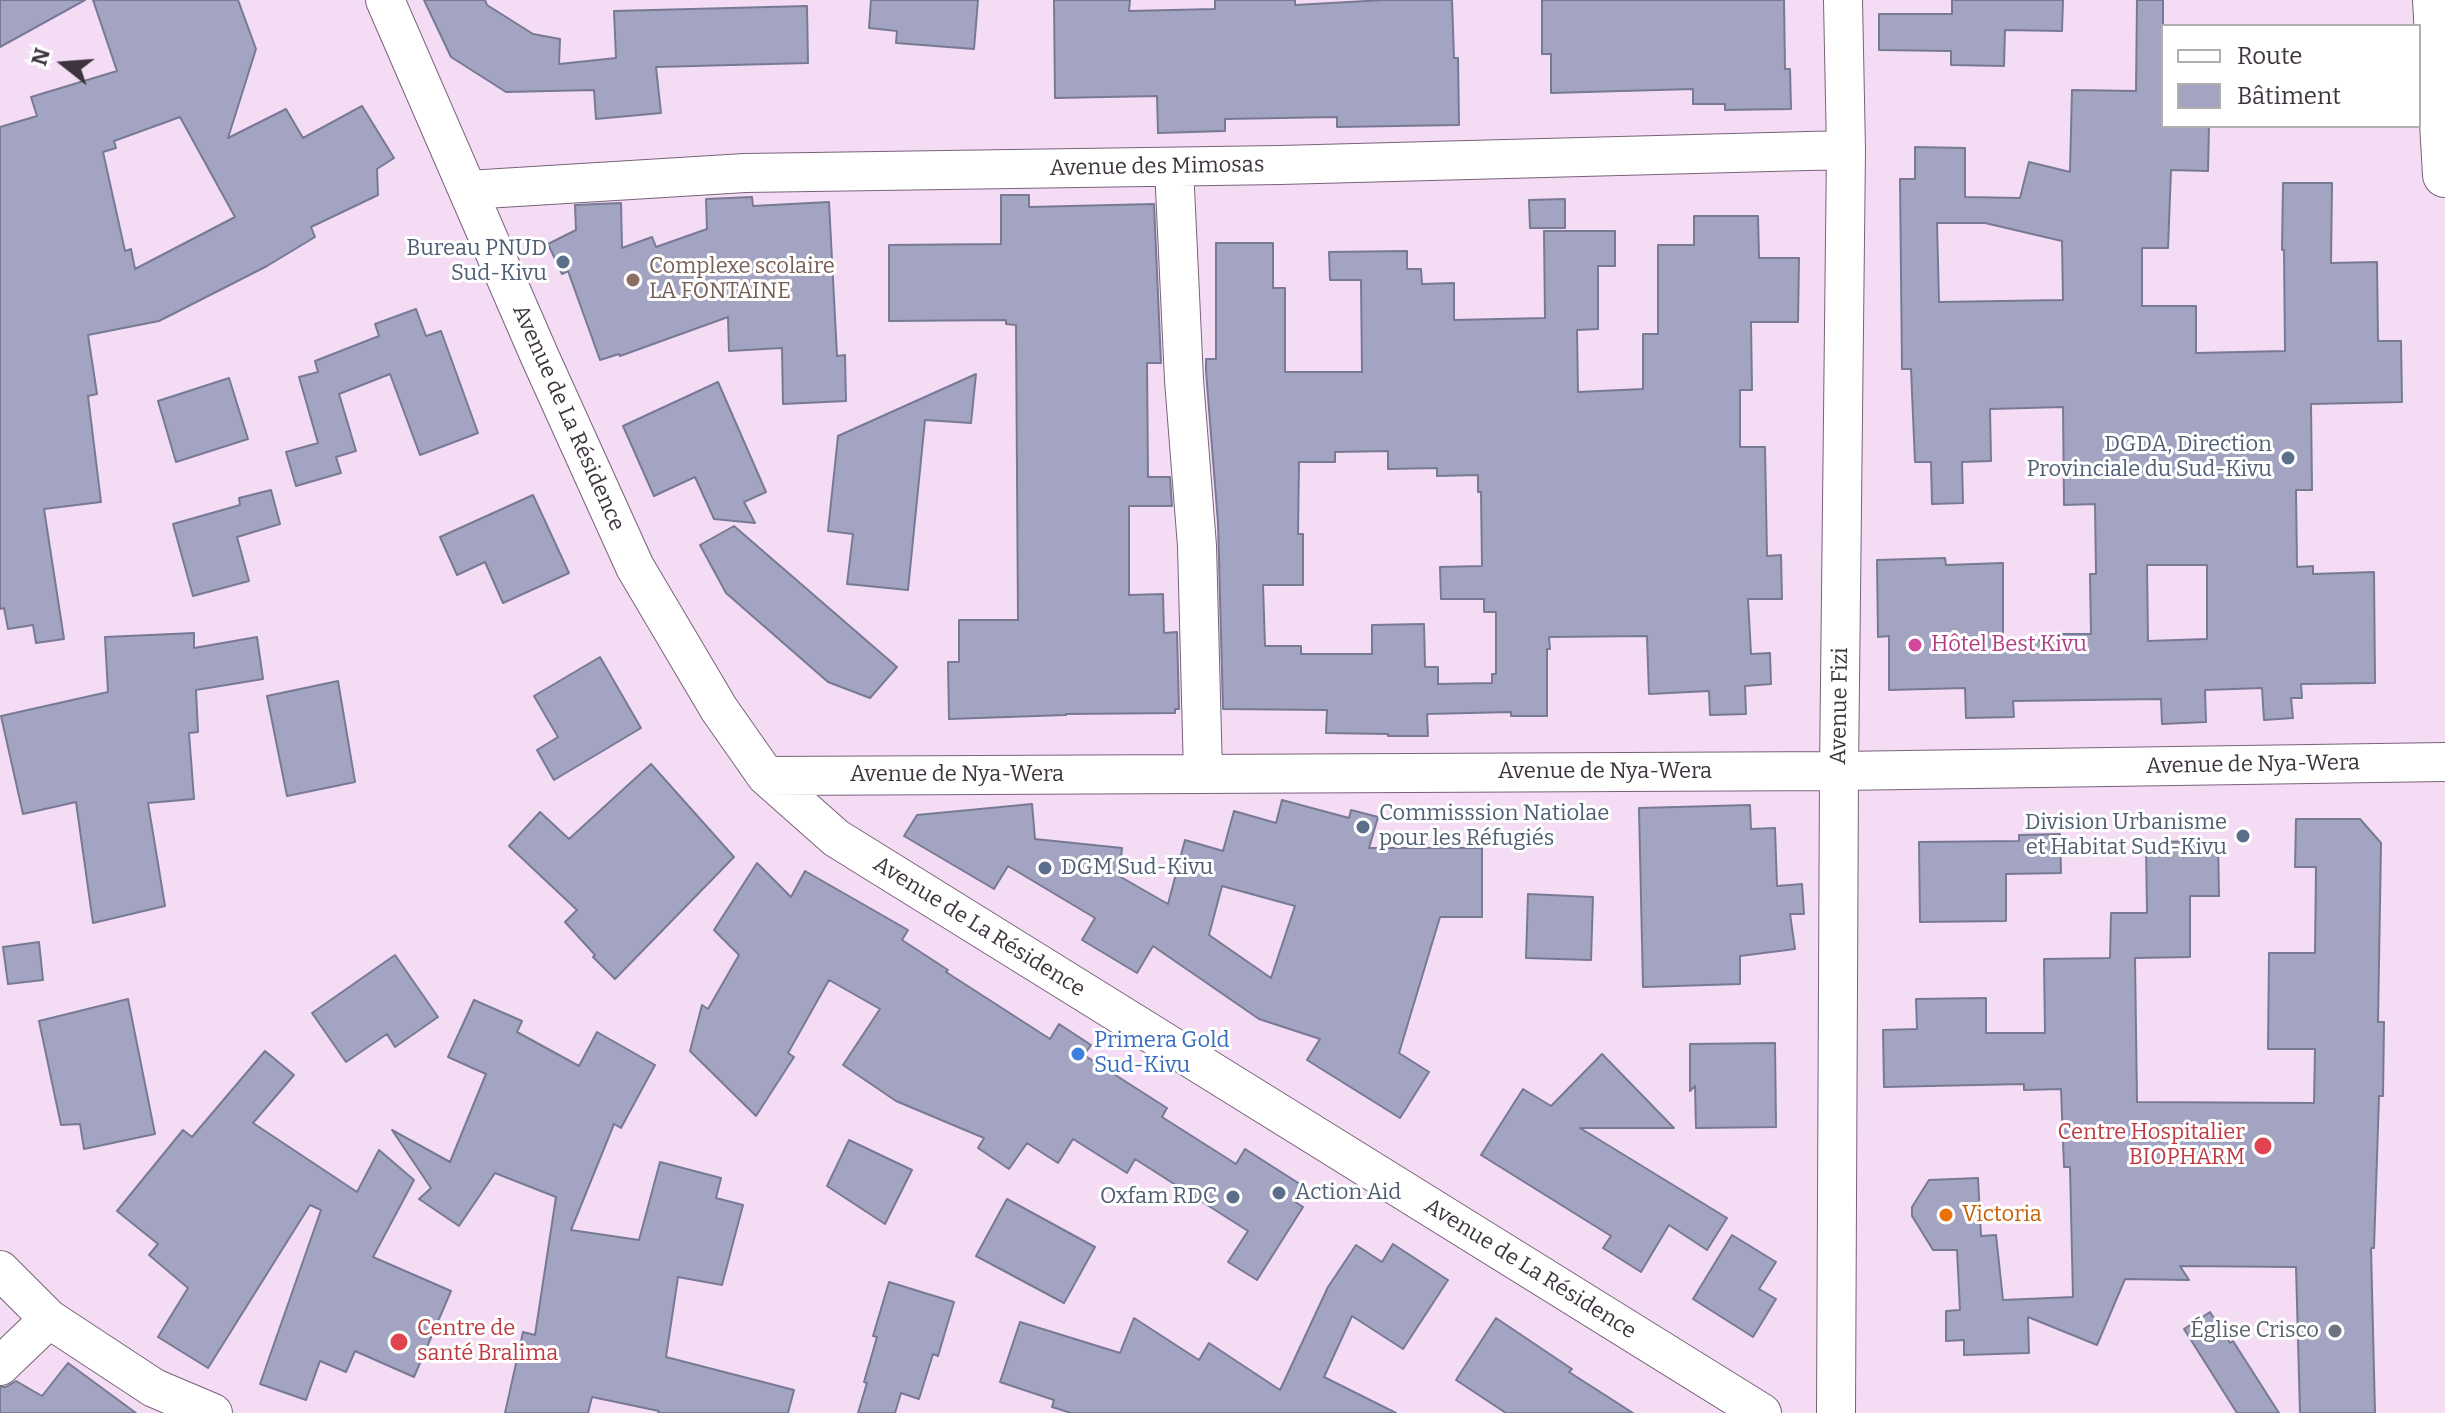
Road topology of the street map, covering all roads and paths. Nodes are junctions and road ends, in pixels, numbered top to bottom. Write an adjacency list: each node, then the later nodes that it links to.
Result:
1 (385, 0): 7 (street, Avenue de La Résidence)
2 (1843, 0): 4 (street, Avenue Fizi)
3 (2435, 0): 6 (main road)
4 (1846, 150): 5 (street, Avenue des Mimosas); 9 (street, Avenue Fizi)
5 (1174, 167): 7 (street, Avenue des Mimosas); 10 (street)
6 (2445, 175)
7 (468, 190): 11 (street, Avenue de La Résidence)
8 (2445, 762): 9 (street, Avenue de Nya-Wera)
9 (1839, 771): 10 (street, Avenue de Nya-Wera); 17 (street, Avenue Fizi)
10 (1203, 774): 11 (street, Avenue de Nya-Wera)
11 (766, 776): 16 (street, Avenue de La Résidence)
12 (0, 1270): 13 (street)
13 (49, 1319): 14 (street); 15 (street)
14 (0, 1366)
15 (213, 1413)
16 (1762, 1413)
17 (1836, 1413)

